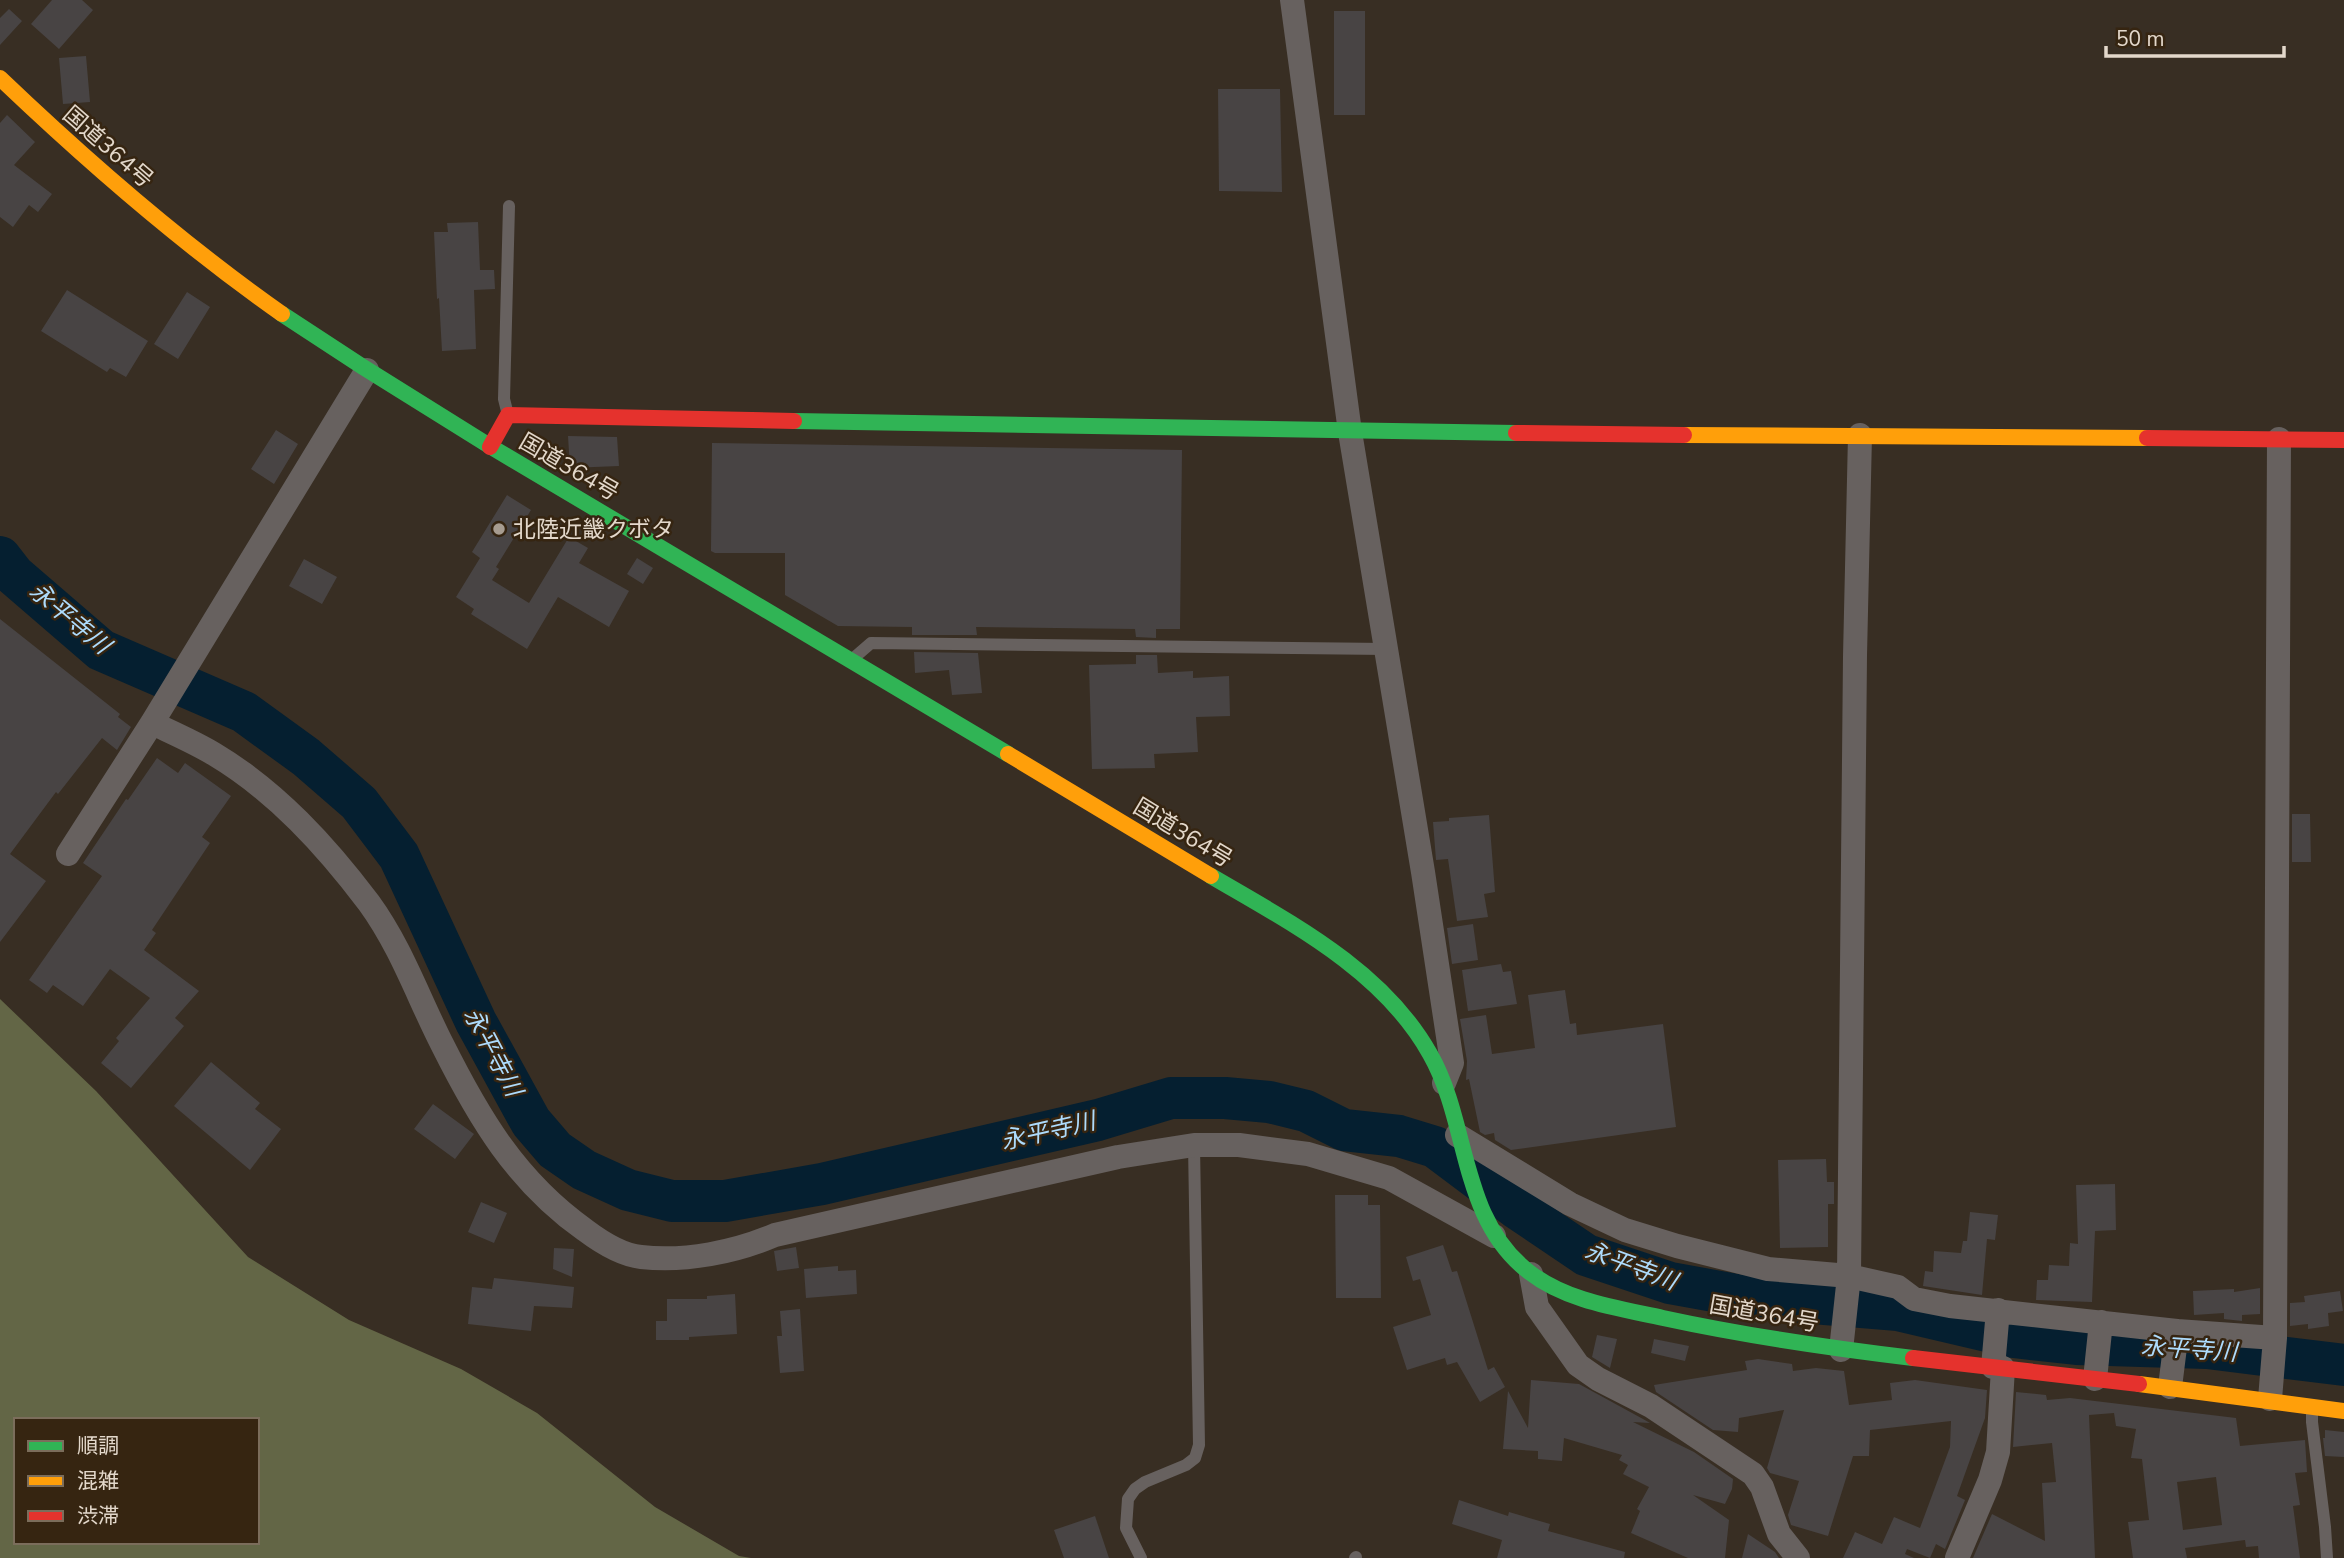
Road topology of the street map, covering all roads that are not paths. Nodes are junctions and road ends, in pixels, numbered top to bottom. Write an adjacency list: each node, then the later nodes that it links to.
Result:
1 (1292, 0): 6 (street)
2 (0, 79): 4 (main road, 国道364号)
3 (509, 206): 5 (lane)
4 (367, 370): 10 (main road, 国道364号); 13 (street)
5 (508, 415): 6 (main road); 10 (main road)
6 (1350, 432): 7 (main road); 11 (street)
7 (1860, 435): 8 (main road); 20 (street)
8 (2279, 439): 9 (main road); 24 (street)
9 (2344, 440)
10 (490, 447): 12 (main road, 国道364号)
11 (1387, 649): 12 (lane); 15 (street)
12 (850, 660): 15 (main road, 国道364号)
13 (157, 716): 14 (street); 17 (street)
14 (68, 854)
15 (1444, 1084): 16 (main road, 国道364号)
16 (1459, 1140): 18 (main road, 国道364号); 20 (street)
17 (1194, 1145): 18 (street); 32 (lane)
18 (1489, 1228): 19 (main road, 国道364号)
19 (1531, 1274): 25 (main road, 国道364号); 33 (street)
20 (1849, 1282): 21 (street); 25 (street)
21 (1998, 1313): 22 (street); 26 (street)
22 (2101, 1325): 23 (street); 27 (street)
23 (2176, 1334): 24 (street); 28 (street)
24 (2274, 1342): 29 (street)
25 (1842, 1343): 26 (main road, 国道364号)
26 (1997, 1364): 27 (main road, 国道364号); 34 (street)
27 (2096, 1372): 28 (main road, 国道364号)
28 (2171, 1381): 29 (main road, 国道364号)
29 (2270, 1393): 30 (main road, 国道364号)
30 (2312, 1406): 31 (main road, 国道364号); 35 (lane)
31 (2344, 1411)
32 (1141, 1558)
33 (1798, 1558)
34 (1957, 1558)
35 (2327, 1558)

